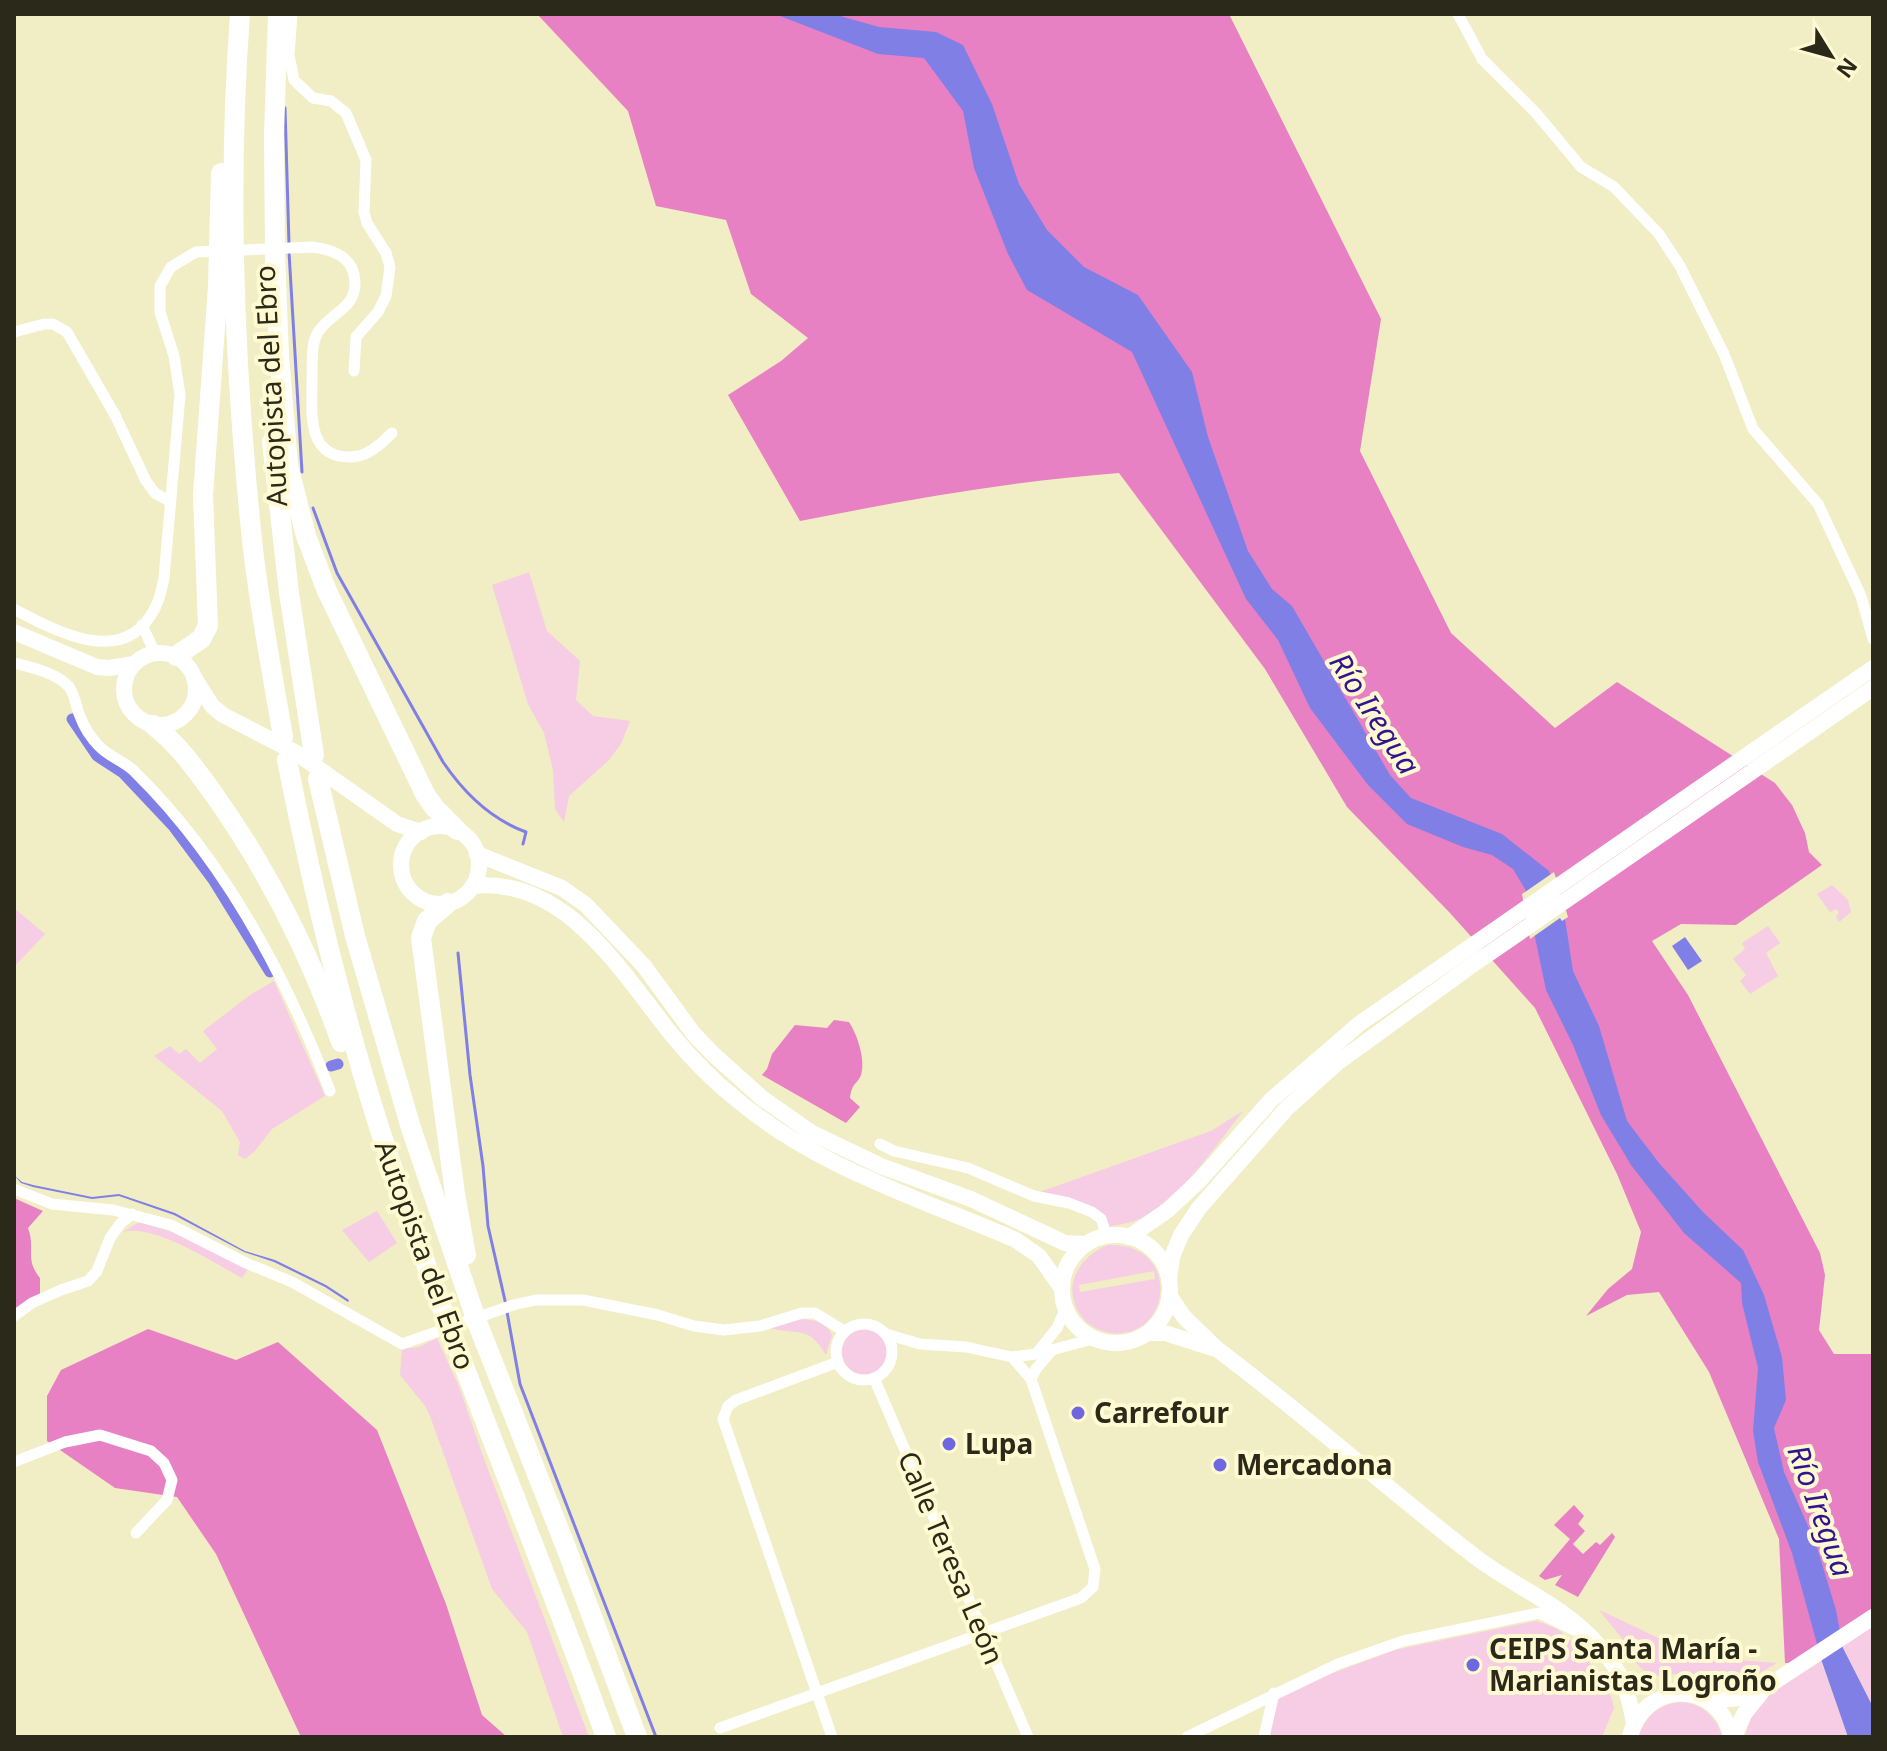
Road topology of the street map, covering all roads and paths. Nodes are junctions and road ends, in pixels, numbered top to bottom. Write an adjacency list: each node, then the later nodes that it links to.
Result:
1 (238, 14): 14 (highway); 25 (highway, Autopista del Ebro)
2 (269, 14): 26 (highway, Autopista del Ebro)
3 (278, 14): 30 (highway)
4 (292, 14): 7 (street)
5 (1458, 14): 13 (street)
6 (14, 332): 9 (street)
7 (354, 371)
8 (392, 433): 9 (street)
9 (169, 501): 11 (street)
10 (14, 609): 11 (street)
11 (142, 625): 14 (street)
12 (14, 632): 17 (main road)
13 (1873, 639)
14 (166, 655): 16 (main road); 19 (main road)
15 (14, 663): 37 (street)
16 (134, 664): 17 (main road); 21 (main road)
17 (97, 667): 21 (main road)
18 (1873, 668): 36 (main road)
19 (195, 679): 22 (main road); 23 (main road)
20 (1873, 688): 36 (main road)
21 (124, 697): 24 (main road)
22 (223, 715): 23 (main road); 29 (main road)
23 (177, 722): 24 (main road)
24 (153, 725): 61 (highway)
25 (283, 737)
26 (314, 755)
27 (287, 760): 61 (highway, Autopista del Ebro)
28 (318, 779): 64 (highway, Autopista del Ebro)
29 (397, 824): 31 (main road); 32 (main road)
30 (457, 830): 31 (main road); 33 (main road)
31 (421, 832): 32 (main road)
32 (407, 845): 35 (main road)
33 (477, 854): 34 (main road); 43 (main road)
34 (473, 886): 35 (main road); 44 (main road)
35 (448, 903): 64 (highway)
36 (1463, 961): 42 (main road); 45 (main road)
37 (330, 1091)
38 (880, 1144): 41 (street)
39 (14, 1189): 40 (street)
40 (132, 1214): 47 (street); 48 (street)
41 (1107, 1236): 42 (main road); 43 (main road)
42 (1129, 1237): 45 (main road)
43 (1086, 1244): 44 (main road)
44 (1061, 1287): 46 (main road)
45 (1169, 1288): 49 (main road); 53 (main road)
46 (1065, 1310): 51 (main road); 55 (street)
47 (14, 1316)
48 (844, 1331): 50 (street); 58 (street)
49 (1148, 1333): 51 (main road); 53 (main road)
50 (886, 1334): 52 (street); 56 (street)
51 (1093, 1339): 54 (street)
52 (905, 1341): 56 (street); 57 (street)
53 (1217, 1349): 67 (main road)
54 (1052, 1350): 55 (street); 60 (street)
55 (1036, 1354): 57 (street)
56 (891, 1355): 59 (street)
57 (1012, 1357): 60 (street)
58 (838, 1362): 59 (street); 70 (street)
59 (874, 1378): 66 (street, Calle Teresa León)
60 (1031, 1379): 66 (street)
61 (493, 1440): 76 (highway, Autopista del Ebro)
62 (14, 1462): 63 (street)
63 (136, 1533)
64 (567, 1550): 77 (highway, Autopista del Ebro)
65 (1873, 1617): 69 (main road)
66 (984, 1635): 70 (street); 79 (street, Calle Teresa León)
67 (1600, 1646): 68 (main road); 71 (street)
68 (1621, 1675): 72 (main road); 75 (main road)
69 (1771, 1684): 73 (main road); 82 (main road)
70 (817, 1692): 74 (street); 78 (street)
71 (1274, 1693): 80 (street); 81 (street)
72 (1662, 1697): 73 (main road); 75 (main road)
73 (1707, 1701): 82 (main road)
74 (720, 1728)
75 (1632, 1730)
76 (606, 1737)
77 (637, 1737)
78 (832, 1737)
79 (1028, 1737)
80 (1187, 1737)
81 (1264, 1737)
82 (1733, 1737)

